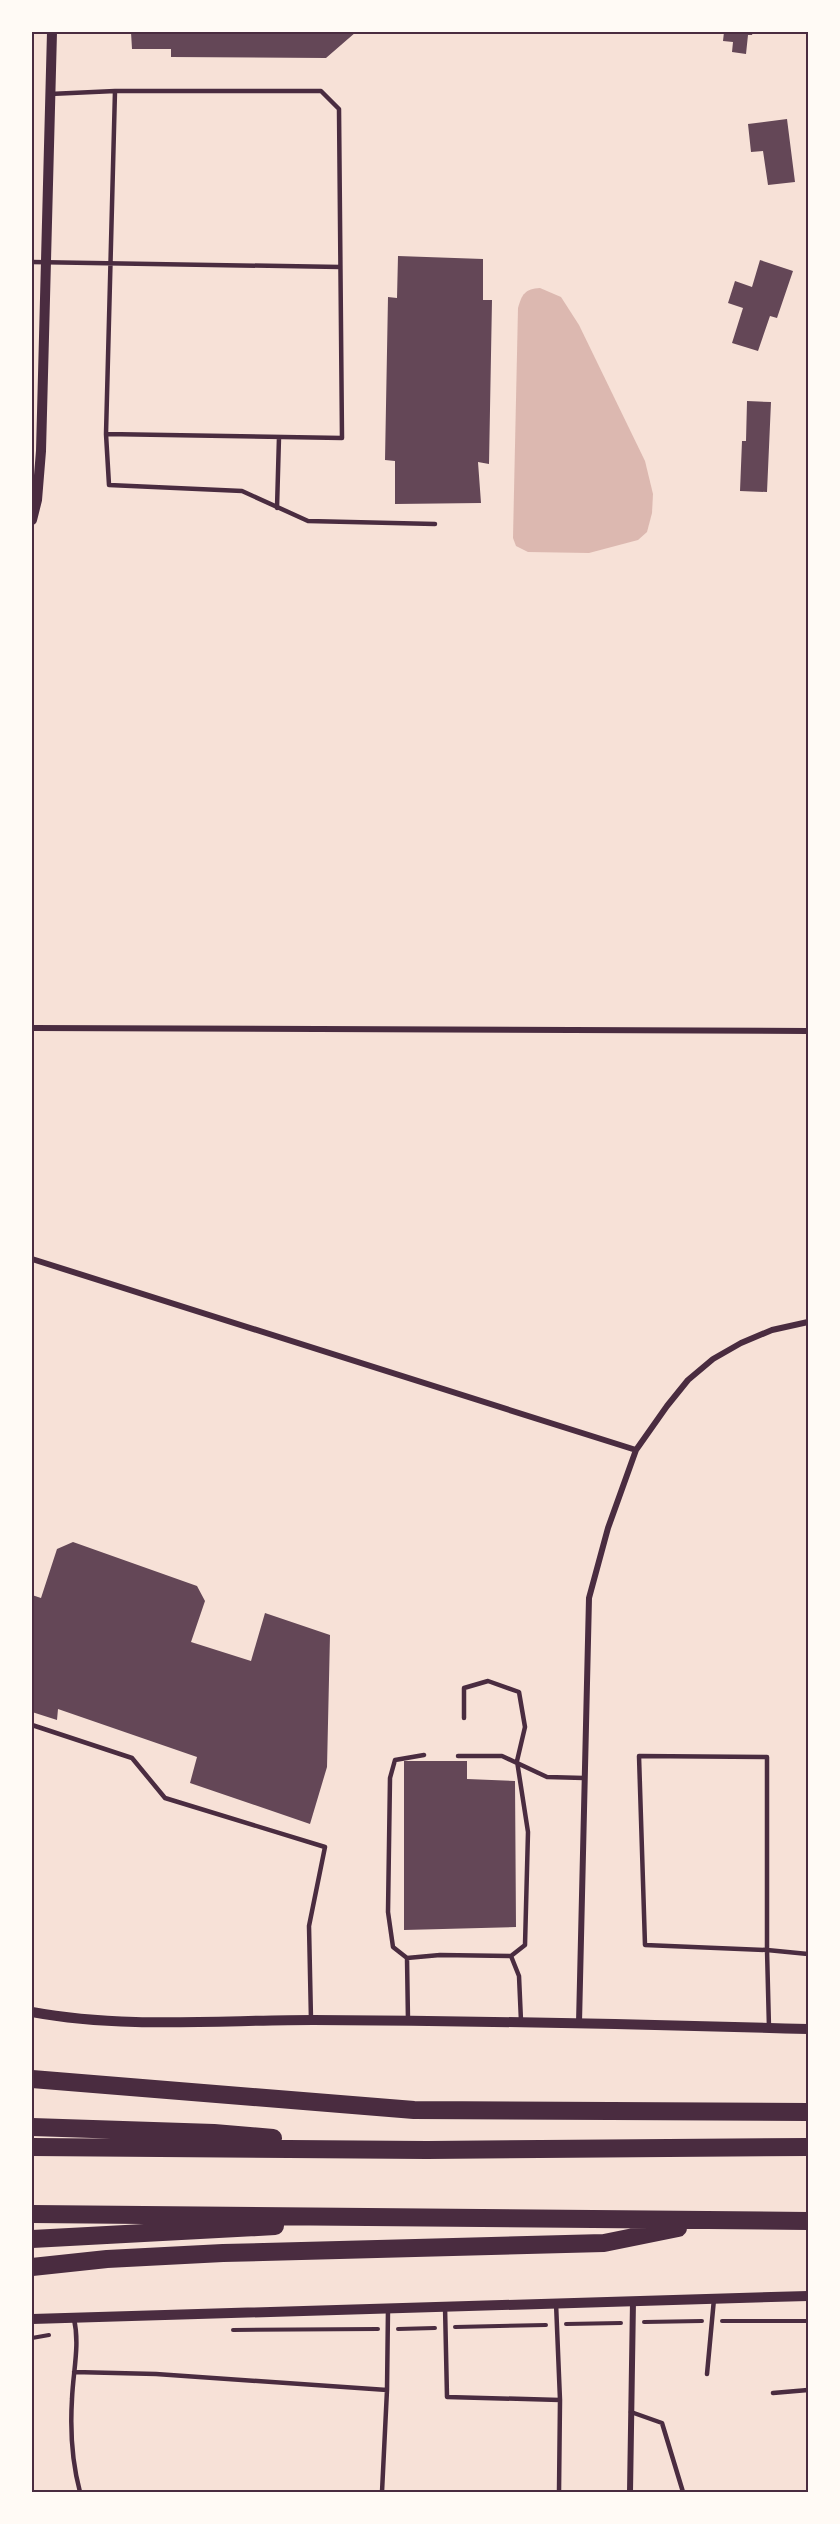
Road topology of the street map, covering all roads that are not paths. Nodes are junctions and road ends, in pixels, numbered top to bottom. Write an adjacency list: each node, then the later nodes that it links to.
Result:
1 (52, 32): 3 (street)
2 (115, 91): 3 (lane); 6 (lane); 7 (lane)
3 (50, 94): 5 (street)
4 (32, 262): 5 (lane)
5 (46, 262): 6 (lane); 11 (street)
6 (110, 265): 7 (lane); 8 (lane)
7 (340, 267): 9 (lane)
8 (106, 434): 9 (lane); 10 (lane)
9 (279, 436): 10 (lane)
10 (277, 508): 12 (lane)
11 (32, 520)
12 (435, 524)
13 (32, 1028): 14 (street)
14 (808, 1031)
15 (32, 1259): 17 (street)
16 (808, 1322): 17 (street)
17 (636, 1450): 23 (street)
18 (464, 1718): 22 (lane)
19 (32, 1725): 29 (lane)
20 (424, 1755): 27 (lane)
21 (458, 1756): 22 (lane)
22 (517, 1761): 23 (lane); 26 (lane)
23 (584, 1778): 32 (street)
24 (767, 1950): 24 (lane); 25 (lane); 33 (lane)
25 (808, 1954)
26 (511, 1956): 27 (lane); 31 (lane)
27 (407, 1958): 30 (lane)
28 (32, 2012): 29 (street)
29 (311, 2020): 30 (street)
30 (408, 2021): 31 (street)
31 (521, 2022): 32 (street)
32 (579, 2023): 33 (street)
33 (769, 2028): 34 (street)
34 (808, 2030)
35 (32, 2079): 36 (highway)
36 (808, 2112)
37 (32, 2127): 40 (highway)
38 (32, 2147): 40 (highway)
39 (808, 2147): 40 (highway)
40 (427, 2150)
41 (32, 2214): 42 (highway)
42 (441, 2218): 43 (highway); 45 (highway)
43 (714, 2221): 44 (highway); 46 (highway)
44 (808, 2221)
45 (32, 2239)
46 (32, 2267)
47 (808, 2296): 48 (street)
48 (714, 2299): 49 (street); 56 (lane)
49 (633, 2301): 50 (street); 61 (street)
50 (556, 2302): 51 (street); 60 (lane)
51 (445, 2306): 52 (street); 60 (lane)
52 (388, 2307): 53 (street); 58 (lane)
53 (74, 2316): 54 (street); 55 (lane)
54 (32, 2319)
55 (74, 2372): 58 (lane); 62 (lane)
56 (707, 2374)
57 (808, 2390): 59 (lane)
58 (387, 2391): 63 (lane)
59 (773, 2393)
60 (560, 2400): 64 (lane)
61 (632, 2412): 65 (street); 66 (lane)
62 (80, 2493)
63 (382, 2493)
64 (559, 2493)
65 (630, 2493)
66 (683, 2493)

